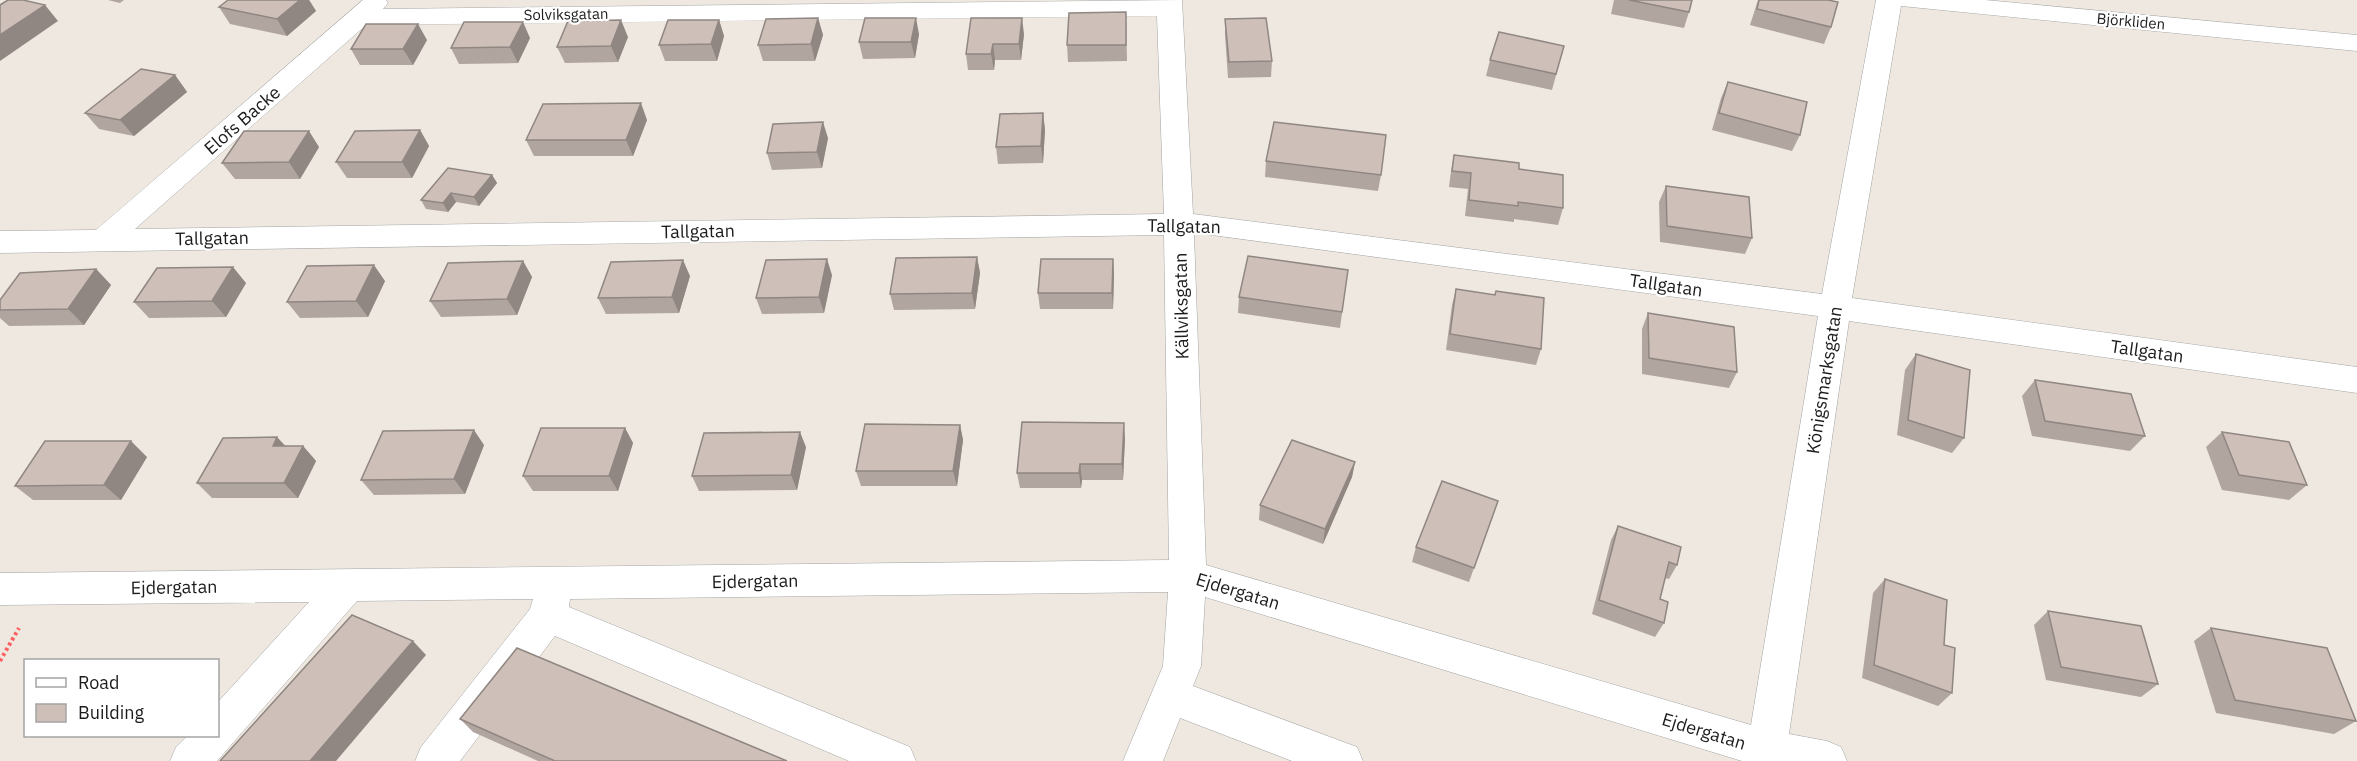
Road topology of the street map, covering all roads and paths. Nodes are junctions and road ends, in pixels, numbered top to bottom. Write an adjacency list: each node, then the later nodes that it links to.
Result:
1 (1889, 0): 9 (street, Königsmarksgatan)
2 (1905, 0): 5 (street, Björkliden)
3 (1169, 4): 4 (street, Solviksgatan); 6 (street, Källviksgatan)
4 (368, 8): 7 (street, Elofs Backe)
5 (2357, 43)
6 (1179, 224): 7 (street, Tallgatan); 9 (street, Tallgatan); 11 (street, Källviksgatan)
7 (105, 239): 8 (street, Tallgatan)
8 (0, 242)
9 (1835, 308): 10 (street, Tallgatan); 18 (street, Königsmarksgatan)
10 (2357, 380)
11 (1188, 576): 14 (street, Ejdergatan); 15 (street, Källviksgatan); 18 (street, Ejdergatan)
12 (348, 585): 13 (street, Ejdergatan); 14 (street, Ejdergatan); 16 (street)
13 (0, 589)
14 (552, 599): 19 (street, Ejdergatan); 21 (street)
15 (1170, 696): 22 (street, Källviksgatan); 23 (street)
16 (219, 729)
17 (211, 737): 20 (street)
18 (1766, 755): 24 (street, Ejdergatan)
19 (876, 757)
20 (190, 761)
21 (435, 761)
22 (1143, 761)
23 (1343, 761)
24 (1827, 761)

